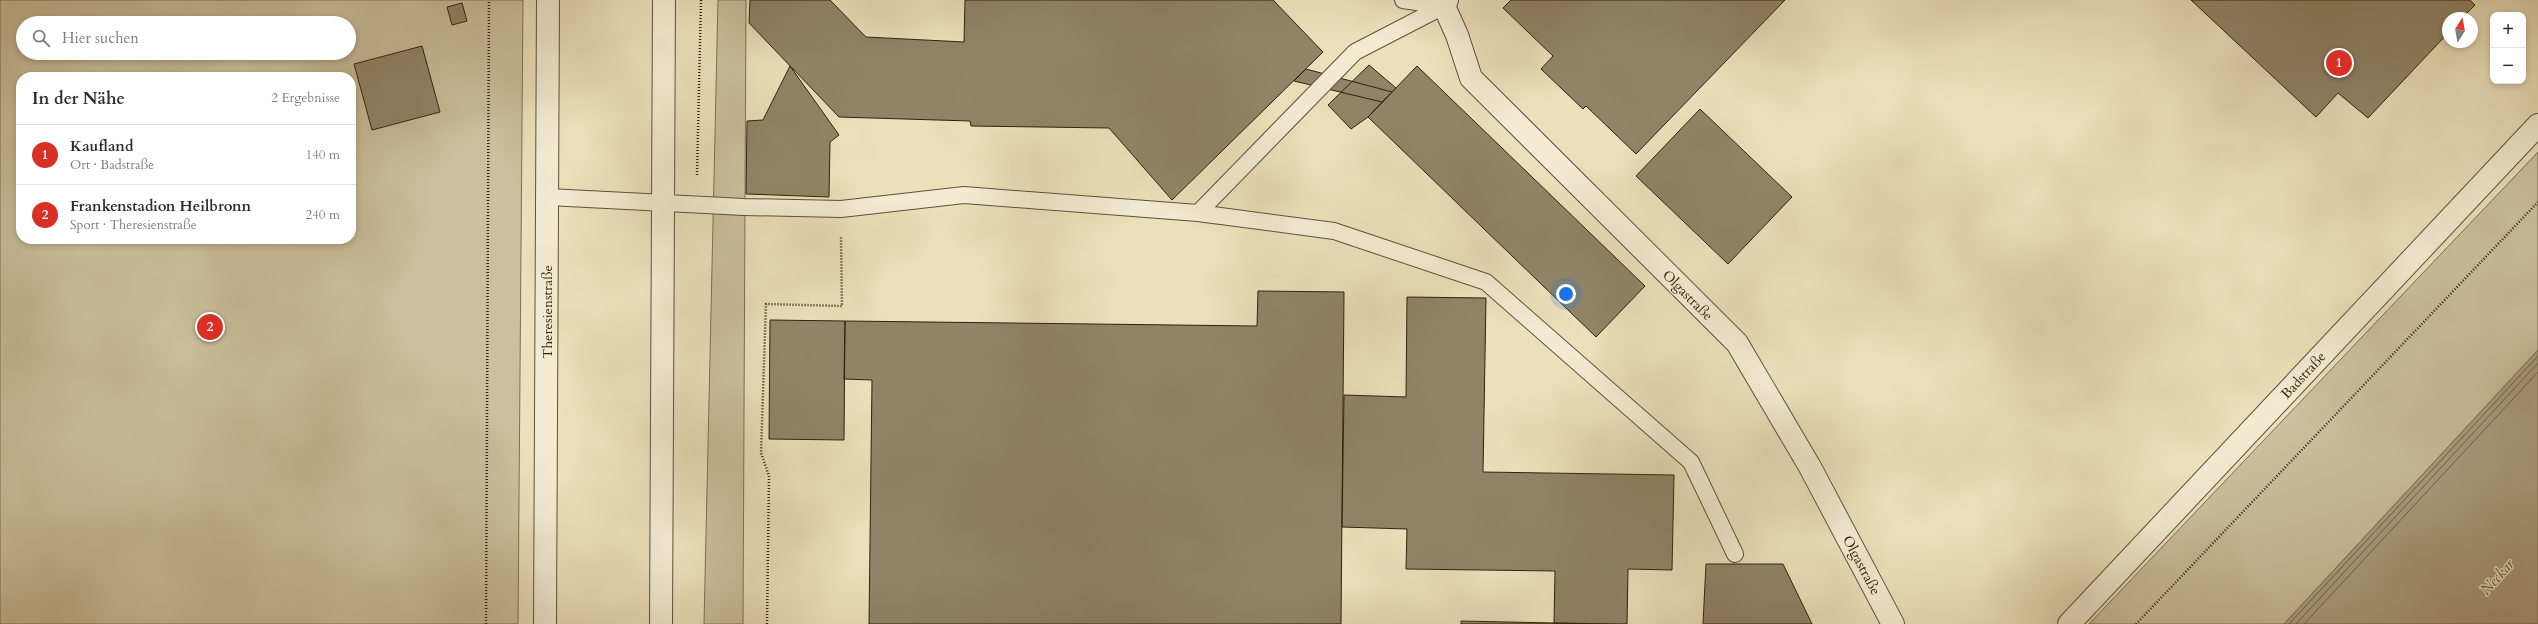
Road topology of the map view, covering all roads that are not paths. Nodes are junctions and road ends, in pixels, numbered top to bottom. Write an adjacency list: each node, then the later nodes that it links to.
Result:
1 (548, 0): 6 (street, Theresienstraße)
2 (664, 0): 7 (street)
3 (1403, 0): 4 (lane)
4 (1446, 3): 8 (lane); 12 (street, Olgastraße)
5 (2538, 126): 13 (street, Badstraße)
6 (548, 197): 7 (lane); 10 (street, Theresienstraße)
7 (662, 204): 8 (lane); 11 (street)
8 (1198, 213): 9 (lane)
9 (1735, 554)
10 (545, 624)
11 (661, 624)
12 (1894, 624)
13 (2069, 624)

